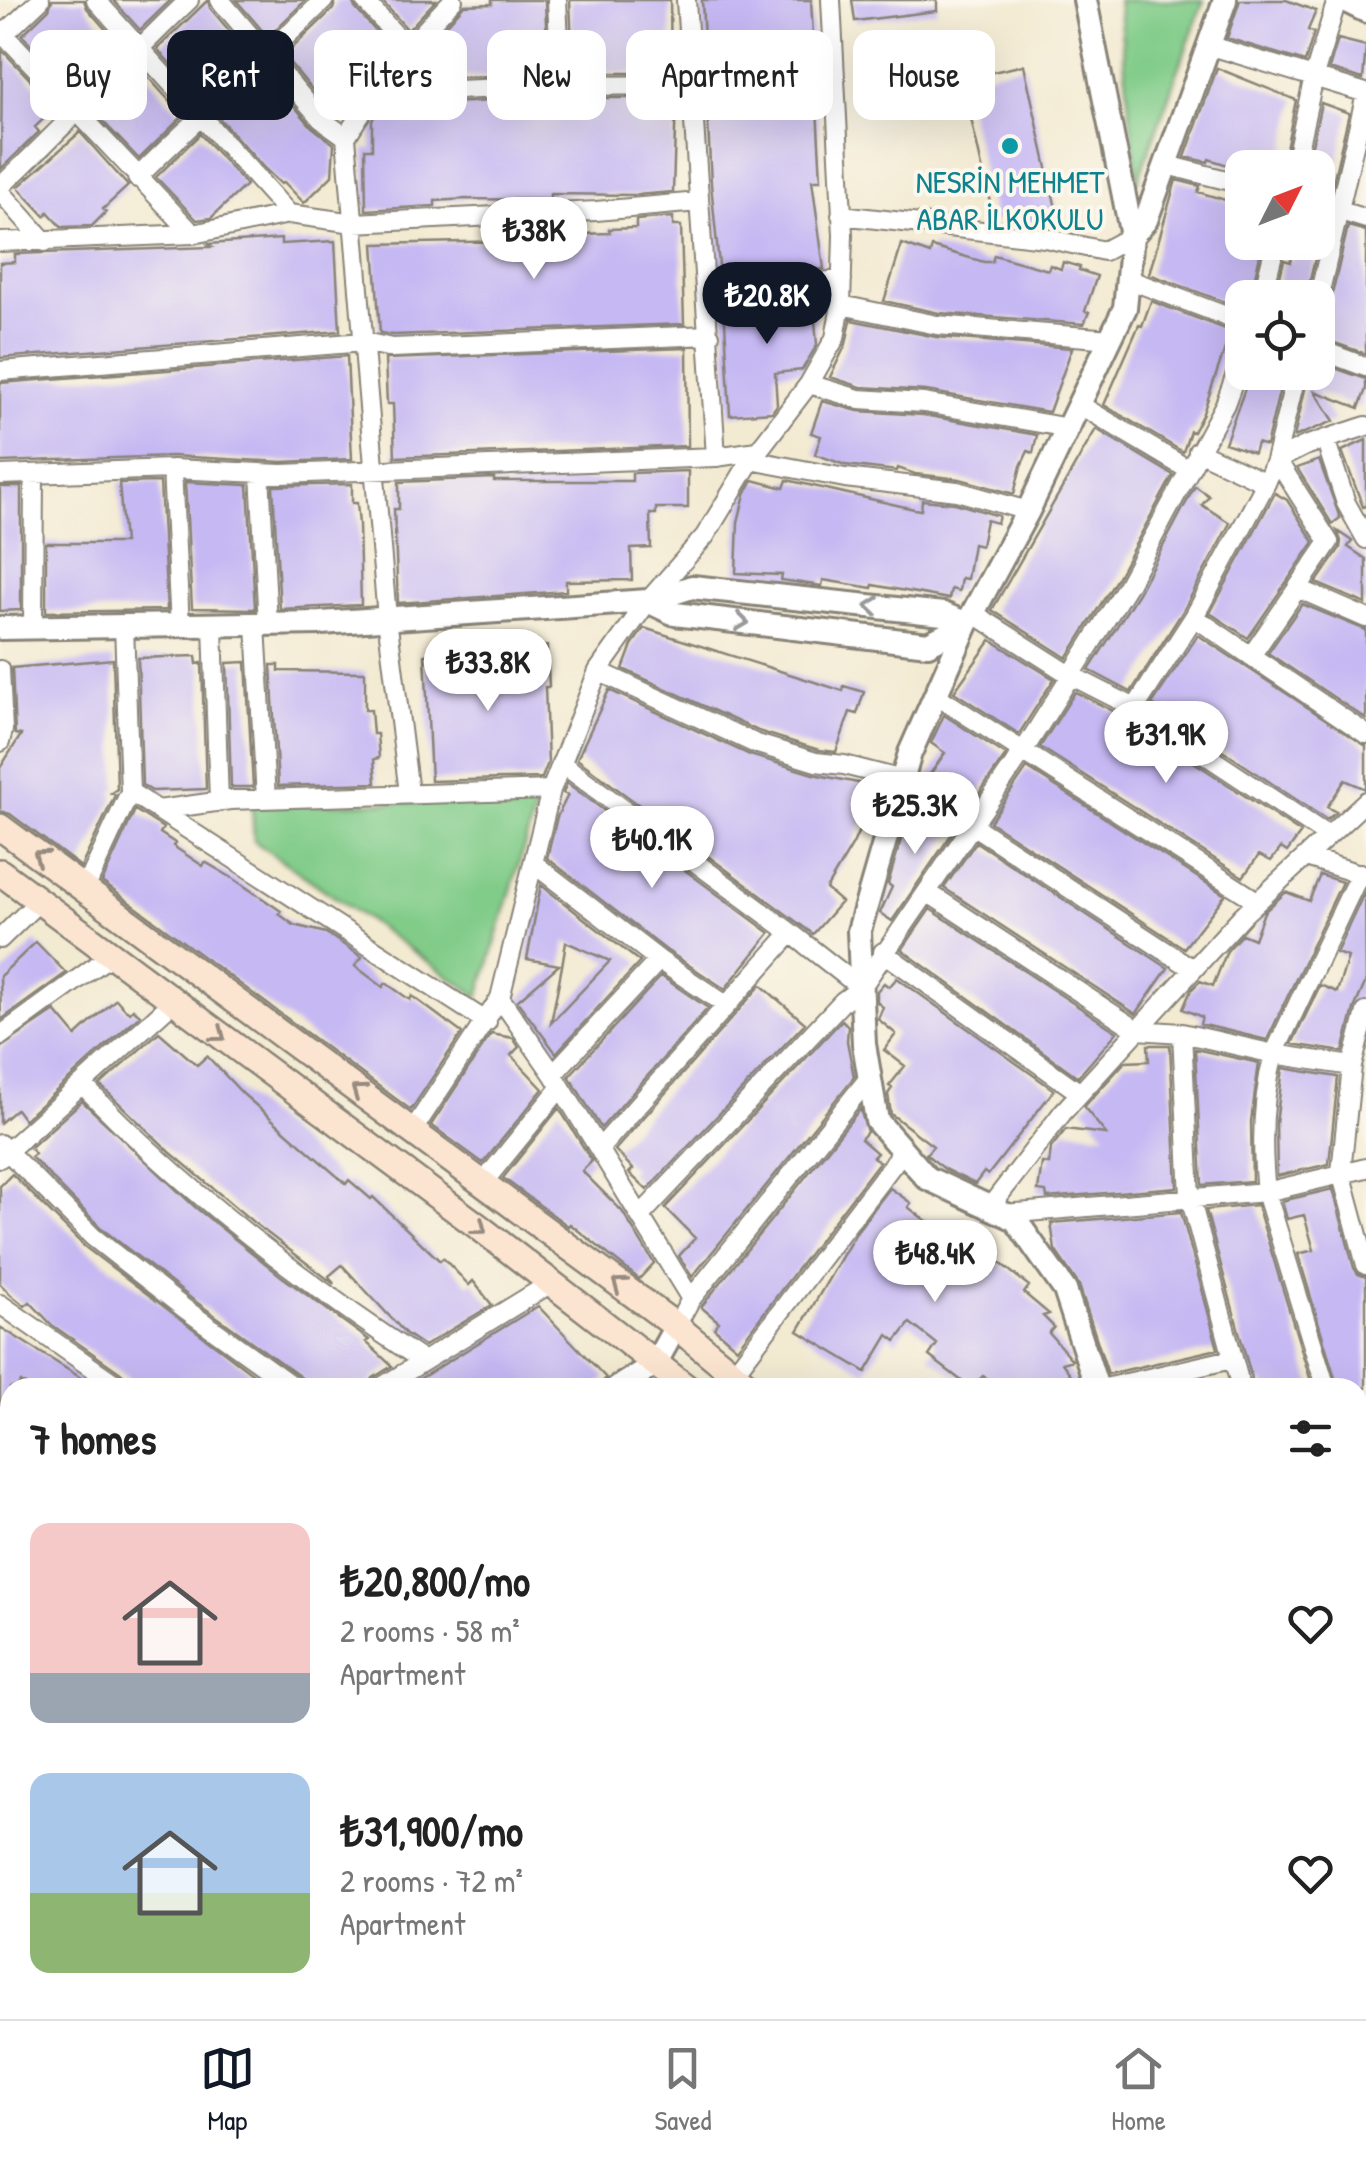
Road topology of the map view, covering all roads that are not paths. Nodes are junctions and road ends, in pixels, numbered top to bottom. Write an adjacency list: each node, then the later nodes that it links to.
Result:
1 (40, 0): 22 (street)
2 (96, 0): 15 (street)
3 (190, 0): 23 (street)
4 (220, 0): 16 (street)
5 (324, 0): 17 (street)
6 (364, 0): 18 (street)
7 (453, 0): 19 (street)
8 (557, 0): 20 (street)
9 (686, 0): 21 (street)
10 (831, 0): 47 (street)
11 (1085, 0): 51 (street)
12 (1225, 0): 24 (street)
13 (1340, 0): 14 (street); 28 (street)
14 (1366, 11)
15 (124, 30)
16 (246, 30)
17 (293, 30)
18 (391, 30)
19 (425, 30)
20 (558, 30)
21 (688, 30)
22 (1, 34): 26 (street)
23 (147, 40)
24 (1208, 45): 28 (street); 39 (street)
25 (147, 55): 27 (street)
26 (30, 64)
27 (167, 76)
28 (1314, 76): 30 (street); 38 (street)
29 (294, 86): 37 (street)
30 (1366, 94): 45 (street)
31 (72, 120): 42 (street)
32 (84, 120): 40 (street)
33 (194, 120): 40 (street)
34 (207, 120): 46 (street)
35 (356, 120): 37 (street)
36 (695, 120): 43 (street)
37 (346, 137): 49 (street)
38 (1298, 150)
39 (1167, 165): 41 (street); 51 (street)
40 (137, 178): 50 (street)
41 (1225, 180)
42 (0, 189): 53 (street)
43 (699, 202): 49 (street); 57 (street)
44 (1335, 209): 45 (street)
45 (1338, 210): 48 (street); 56 (street)
46 (289, 214): 49 (street); 50 (street)
47 (841, 215): 51 (street); 54 (street)
48 (1366, 219)
49 (354, 223): 62 (street)
50 (193, 234): 53 (street)
51 (1132, 236): 55 (street)
52 (0, 242): 53 (street)
53 (45, 242)
54 (842, 280): 57 (street); 58 (street)
55 (1130, 280): 59 (street); 61 (street)
56 (1322, 280)
57 (704, 292): 60 (street)
58 (841, 305): 61 (street); 66 (street)
59 (1225, 316)
60 (710, 336): 62 (street); 75 (street)
61 (1110, 339): 69 (street)
62 (364, 342): 65 (street); 77 (street)
63 (1335, 355): 64 (street)
64 (1366, 367)
65 (0, 370)
66 (809, 384): 71 (street); 74 (street)
67 (1229, 390): 73 (street)
68 (1292, 390): 76 (street)
69 (1080, 404): 71 (street); 79 (street)
70 (1366, 426): 72 (street)
71 (1069, 428): 84 (street)
72 (1325, 440): 76 (street); 85 (street)
73 (1198, 451): 79 (street); 83 (street)
74 (754, 455): 75 (street); 84 (street); 87 (street)
75 (716, 457): 77 (street)
76 (1276, 460): 83 (street); 86 (street)
77 (376, 468): 80 (street); 88 (street)
78 (172, 469): 80 (street); 81 (street); 94 (street)
79 (1189, 470): 101 (street)
80 (260, 473): 92 (street)
81 (34, 474): 82 (street); 97 (street)
82 (0, 476)
83 (1266, 483): 89 (street)
84 (1028, 512): 91 (street)
85 (1366, 539)
86 (1297, 588): 90 (street); 98 (street)
87 (648, 601): 88 (street); 91 (street); 100 (street)
88 (387, 618): 92 (street); 111 (street)
89 (1194, 618): 98 (street); 103 (street)
90 (1366, 618)
91 (970, 619): 101 (street); 102 (street)
92 (262, 625): 95 (street); 112 (street)
93 (124, 626): 94 (street); 97 (street); 110 (street)
94 (180, 626): 95 (street)
95 (213, 626): 113 (street)
96 (0, 628): 97 (street)
97 (33, 628)
98 (1251, 656): 104 (street)
99 (0, 670): 105 (street)
100 (598, 671): 107 (street); 108 (street)
101 (1072, 676): 103 (street); 106 (street)
102 (937, 696): 106 (street); 108 (street)
103 (1135, 708): 118 (street)
104 (1366, 734)
105 (0, 742)
106 (1024, 750): 116 (street); 126 (street)
107 (560, 763): 109 (street); 127 (street)
108 (902, 780): 116 (street); 133 (street)
109 (551, 790): 111 (street); 120 (street)
110 (130, 792): 115 (street); 123 (street)
111 (409, 792): 112 (street)
112 (266, 799): 113 (street)
113 (219, 802): 115 (street)
114 (1366, 802): 118 (street)
115 (158, 810): 138 (street)
116 (973, 825): 124 (street); 132 (street)
117 (0, 827): 123 (main road, one-way to 117)
118 (1328, 836): 119 (street)
119 (1306, 856): 122 (street); 126 (street)
120 (533, 863): 131 (street); 134 (street)
121 (0, 872): 125 (main road)
122 (1363, 874): 142 (street)
123 (85, 889): 148 (main road, one-way to 123)
124 (927, 892): 129 (street); 139 (street)
125 (38, 901): 128 (street); 130 (main road)
126 (1258, 901): 132 (street)
127 (791, 932): 133 (street); 136 (street)
128 (0, 939)
129 (883, 952): 133 (street); 147 (street)
130 (111, 955): 135 (main road); 141 (street)
131 (658, 960): 136 (street); 145 (street)
132 (1193, 969): 139 (street)
133 (861, 988): 144 (street); 158 (street)
134 (500, 998): 138 (street); 145 (street)
135 (174, 1001): 146 (street); 160 (main road, one-way to 160)
136 (726, 1005): 149 (street)
137 (1366, 1012): 143 (street)
138 (487, 1022): 148 (street)
139 (1137, 1030): 140 (street); 147 (street)
140 (1182, 1033): 142 (street); 156 (street)
141 (0, 1036)
142 (1274, 1054): 143 (street); 155 (street)
143 (1352, 1066): 153 (street)
144 (869, 1078): 151 (street); 161 (street)
145 (557, 1081): 149 (street); 154 (street)
146 (82, 1084): 150 (street); 165 (street)
147 (1080, 1093): 157 (street)
148 (413, 1130): 154 (main road)
149 (599, 1149): 158 (street)
150 (2, 1151): 168 (street)
151 (904, 1152): 157 (street); 173 (street)
152 (1366, 1168): 153 (street)
153 (1341, 1172): 155 (street); 159 (street)
154 (482, 1184): 163 (main road, one-way to 154)
155 (1266, 1192): 156 (street); 177 (street)
156 (1190, 1197): 157 (street); 164 (street)
157 (997, 1211): 174 (street)
158 (640, 1216): 161 (street)
159 (1366, 1265)
160 (551, 1283): 165 (street); 166 (main road)
161 (691, 1299): 163 (street)
162 (0, 1304): 167 (street)
163 (676, 1326): 166 (street); 172 (main road)
164 (1232, 1359): 175 (street); 176 (street)
165 (423, 1361): 169 (street)
166 (656, 1364): 170 (street); 171 (main road)
167 (106, 1378)
168 (281, 1378)
169 (396, 1378)
170 (633, 1378)
171 (674, 1378)
172 (740, 1378)
173 (743, 1378)
174 (1094, 1378)
175 (1149, 1378)
176 (1238, 1378)
177 (1323, 1378)

